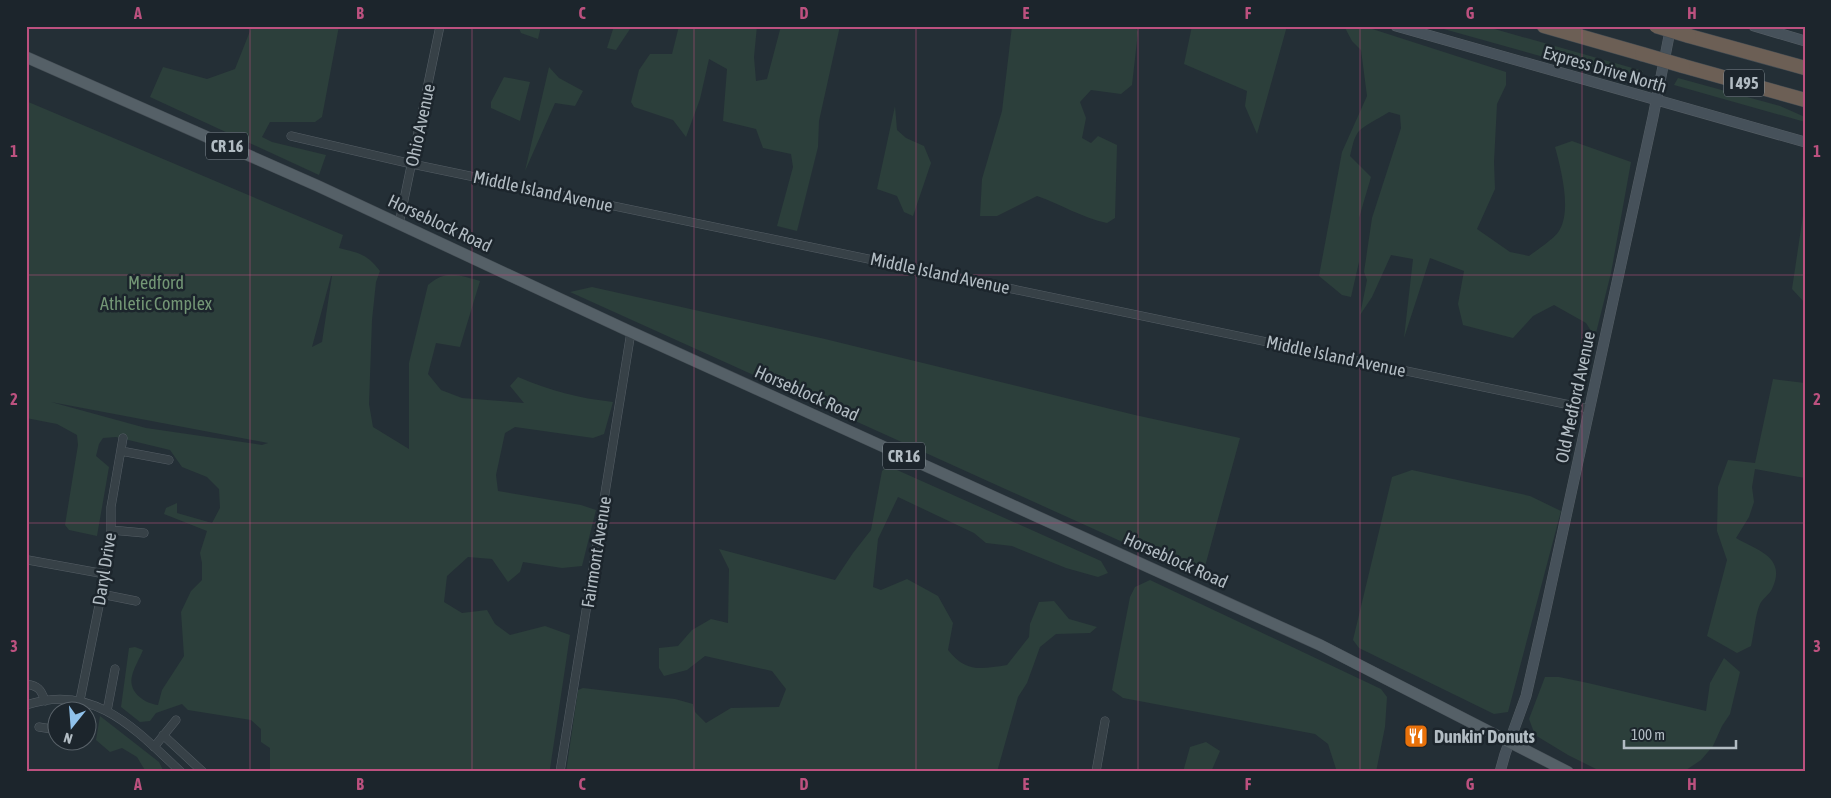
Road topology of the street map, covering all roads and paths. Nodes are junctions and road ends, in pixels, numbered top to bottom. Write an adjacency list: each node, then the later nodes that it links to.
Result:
1 (440, 26): 14 (street, Ohio Avenue)
2 (1396, 26): 10 (street, Express Drive North)
3 (1544, 26): 11 (highway, I 495, bridge)
4 (1656, 26): 9 (highway, I 495, bridge)
5 (1671, 26): 10 (street, Old Medford Avenue)
6 (1754, 26): 7 (street)
7 (1805, 41)
8 (26, 57): 15 (main road, Horseblock Road / CR 16)
9 (1805, 68)
10 (1655, 100): 13 (street, Express Drive North); 17 (street, Old Medford Avenue)
11 (1805, 100)
12 (291, 136): 14 (street, Middle Island Avenue)
13 (1805, 142)
14 (412, 164): 15 (street, Ohio Avenue); 17 (street, Middle Island Avenue)
15 (399, 224): 16 (main road, Horseblock Road / CR 16)
16 (631, 332): 41 (main road, Horseblock Road / CR 16); 45 (street, Fairmont Avenue)
17 (1589, 409): 41 (street, Old Medford Avenue)
18 (123, 438): 19 (street, Daryl Drive)
19 (121, 451): 20 (street); 21 (street, Daryl Drive)
20 (169, 460)
21 (111, 530): 22 (street); 24 (street, Daryl Drive)
22 (144, 533)
23 (28, 560): 24 (street)
24 (105, 574): 25 (street, Daryl Drive)
25 (101, 594): 26 (street); 30 (street, Daryl Drive)
26 (136, 601)
27 (115, 669): 35 (street)
28 (26, 684): 31 (street)
29 (57, 700): 30 (street)
30 (80, 700)
31 (45, 701): 32 (street); 33 (street)
32 (48, 701)
33 (26, 705)
34 (98, 709): 35 (street)
35 (107, 711): 42 (street)
36 (176, 720): 40 (street)
37 (1105, 721): 46 (street)
38 (40, 728): 39 (street)
39 (48, 729)
40 (164, 735): 42 (street); 44 (street)
41 (1510, 741): 47 (street, Old Medford Avenue); 48 (main road, Horseblock Road / CR 16)
42 (154, 747): 43 (street)
43 (181, 772)
44 (203, 772)
45 (560, 772)
46 (1096, 772)
47 (1500, 772)
48 (1568, 772)

